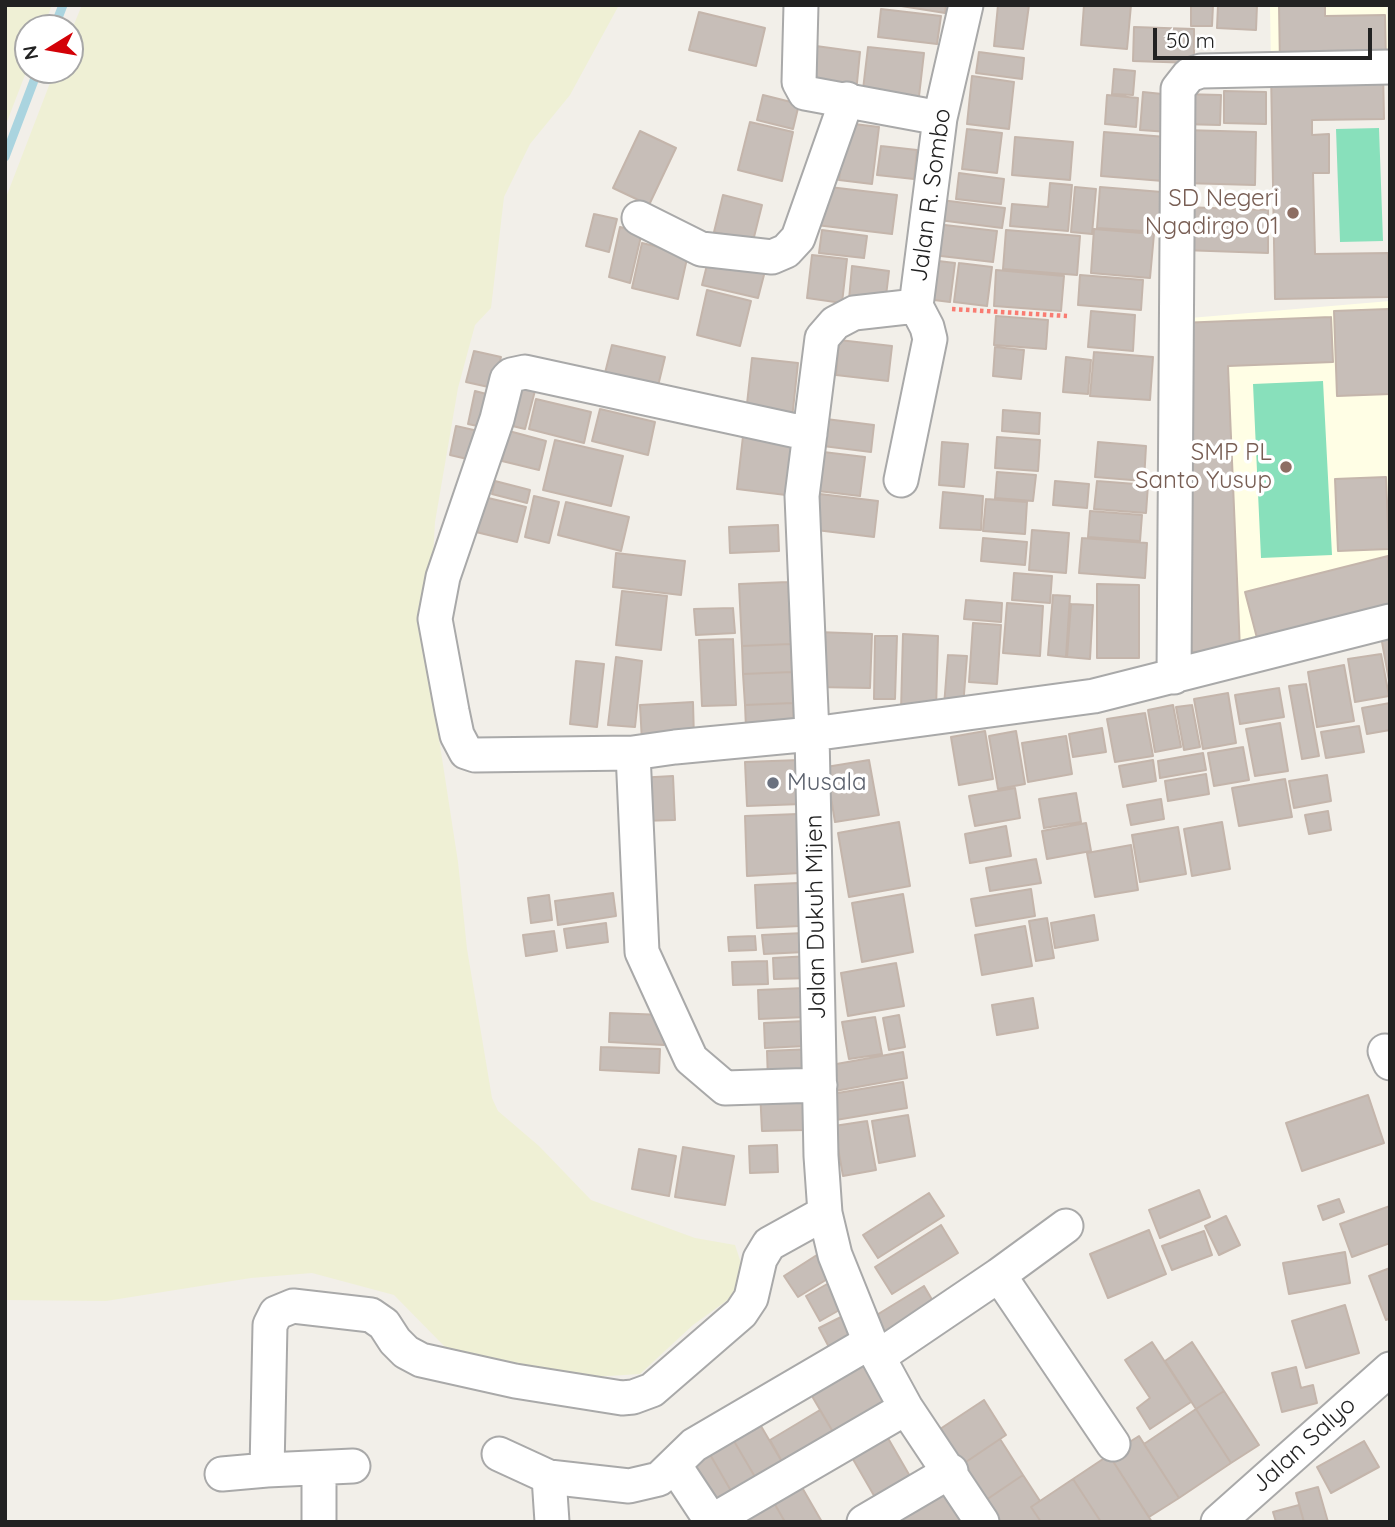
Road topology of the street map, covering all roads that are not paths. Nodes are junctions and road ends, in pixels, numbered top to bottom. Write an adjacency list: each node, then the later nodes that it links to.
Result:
1 (801, 5): 4 (street)
2 (966, 5): 5 (street, Jalan R. Sombo)
3 (1390, 67): 11 (street)
4 (847, 99): 5 (street); 6 (street)
5 (940, 118): 7 (street, Jalan R. Sombo)
6 (639, 218)
7 (916, 306): 8 (street, Jalan R. Sombo); 9 (street)
8 (810, 434): 12 (street, Jalan R. Sombo); 13 (street)
9 (901, 480)
10 (1390, 621): 11 (street)
11 (1174, 677): 12 (street)
12 (812, 734): 13 (street); 14 (street, Jalan Dukuh Mijen)
13 (633, 753): 14 (street)
14 (820, 1085): 15 (street, Jalan Dukuh Mijen)
15 (825, 1213): 18 (street, Jalan Dukuh Mijen); 26 (street)
16 (1066, 1226): 17 (street)
17 (999, 1275): 18 (street); 21 (street)
18 (874, 1350): 20 (street, Jalan Dukuh Mijen); 24 (street)
19 (1387, 1382): 35 (street, Jalan Salyo)
20 (906, 1408): 27 (street, Jalan Dukuh Mijen); 30 (street)
21 (1113, 1444)
22 (499, 1454): 29 (street)
23 (354, 1466): 25 (street)
24 (675, 1466): 29 (street); 30 (street)
25 (319, 1468): 26 (street); 31 (street)
26 (267, 1470): 28 (street)
27 (951, 1471): 33 (street); 34 (street, Jalan Dukuh Mijen)
28 (222, 1474)
29 (548, 1477): 32 (street)
30 (712, 1521)
31 (319, 1522)
32 (552, 1522)
33 (864, 1522)
34 (982, 1522)
35 (1218, 1522)

